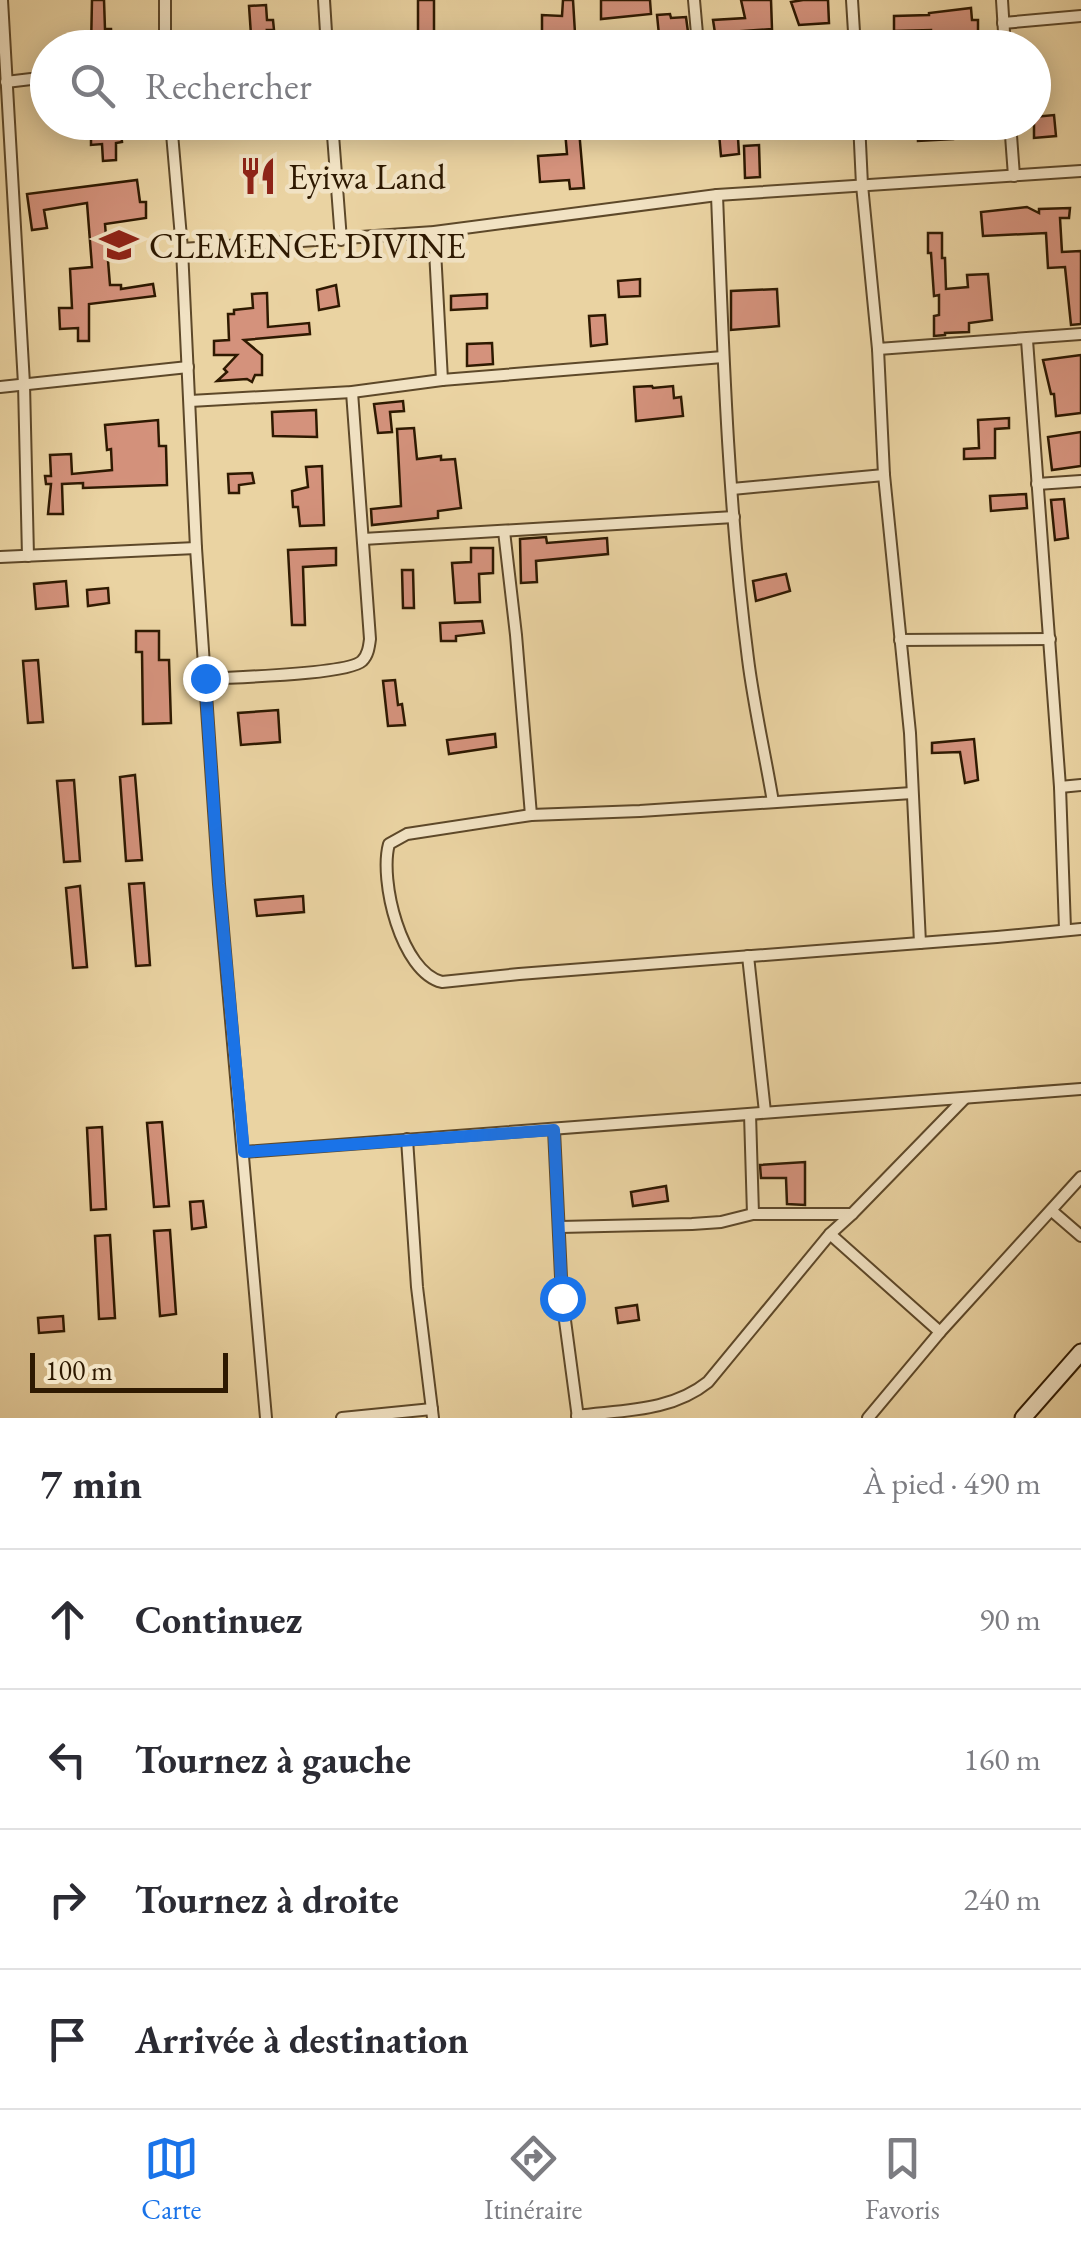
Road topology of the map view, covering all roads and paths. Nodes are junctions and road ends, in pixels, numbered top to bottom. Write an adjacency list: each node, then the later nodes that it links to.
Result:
1 (2, 0): 15 (street)
2 (165, 0): 9 (street)
3 (324, 0): 10 (street)
4 (694, 0): 11 (street)
5 (852, 0): 12 (street)
6 (1002, 0): 8 (street)
7 (1081, 16): 8 (street)
8 (1003, 23): 13 (street)
9 (165, 30)
10 (326, 30)
11 (697, 30)
12 (854, 30)
13 (1004, 30)
14 (30, 79): 15 (street)
15 (6, 82): 33 (street)
16 (173, 140): 26 (street)
17 (333, 140): 25 (street)
18 (860, 140): 22 (street)
19 (1011, 140): 21 (street)
20 (1081, 171): 21 (street)
21 (1014, 176): 22 (street)
22 (862, 185): 23 (street); 29 (street)
23 (717, 195): 24 (street); 30 (street)
24 (434, 232): 25 (street); 32 (street)
25 (341, 240): 26 (street)
26 (182, 249): 31 (street)
27 (1081, 334): 28 (street)
28 (1026, 340): 29 (street); 39 (street)
29 (878, 349): 37 (street)
30 (723, 357): 32 (street); 40 (street)
31 (188, 367): 33 (street); 36 (street)
32 (442, 380): 35 (street)
33 (24, 384): 34 (street); 45 (street)
34 (0, 387)
35 (352, 392): 36 (street); 43 (street)
36 (190, 401): 44 (street)
37 (884, 475): 40 (street); 48 (street)
38 (1081, 481): 39 (street)
39 (1037, 484): 47 (street)
40 (732, 488): 41 (street)
41 (734, 517): 42 (street); 53 (street)
42 (504, 531): 43 (street); 54 (street)
43 (362, 539): 49 (street)
44 (196, 548): 45 (street); 49 (street)
45 (28, 556): 46 (street)
46 (0, 557)
47 (1050, 639): 48 (street); 51 (street)
48 (900, 640): 52 (street)
49 (205, 678): 65 (street)
50 (1081, 785): 51 (street)
51 (1060, 787): 56 (street)
52 (912, 793): 53 (street); 57 (street)
53 (773, 802): 54 (street)
54 (531, 815): 58 (street)
55 (1081, 928): 56 (street)
56 (1064, 930): 57 (street)
57 (920, 942): 58 (street)
58 (748, 956): 61 (street)
59 (1081, 1089): 60 (street)
60 (965, 1097): 61 (street); 69 (street)
61 (765, 1112): 62 (street)
62 (750, 1114): 63 (street); 68 (street)
63 (554, 1130): 64 (street); 70 (street)
64 (407, 1140): 65 (street); 75 (street)
65 (244, 1152): 77 (street)
66 (1081, 1177): 67 (street)
67 (1052, 1211): 72 (street); 73 (street)
68 (753, 1214): 69 (street); 70 (street)
69 (852, 1214): 71 (street)
70 (560, 1227): 76 (street)
71 (830, 1234): 73 (street); 76 (street)
72 (1081, 1236)
73 (940, 1332): 79 (street)
74 (1081, 1352): 80 (street)
75 (433, 1414): 78 (street)
76 (578, 1417)
77 (266, 1418)
78 (342, 1418)
79 (868, 1418)
80 (1023, 1418)

